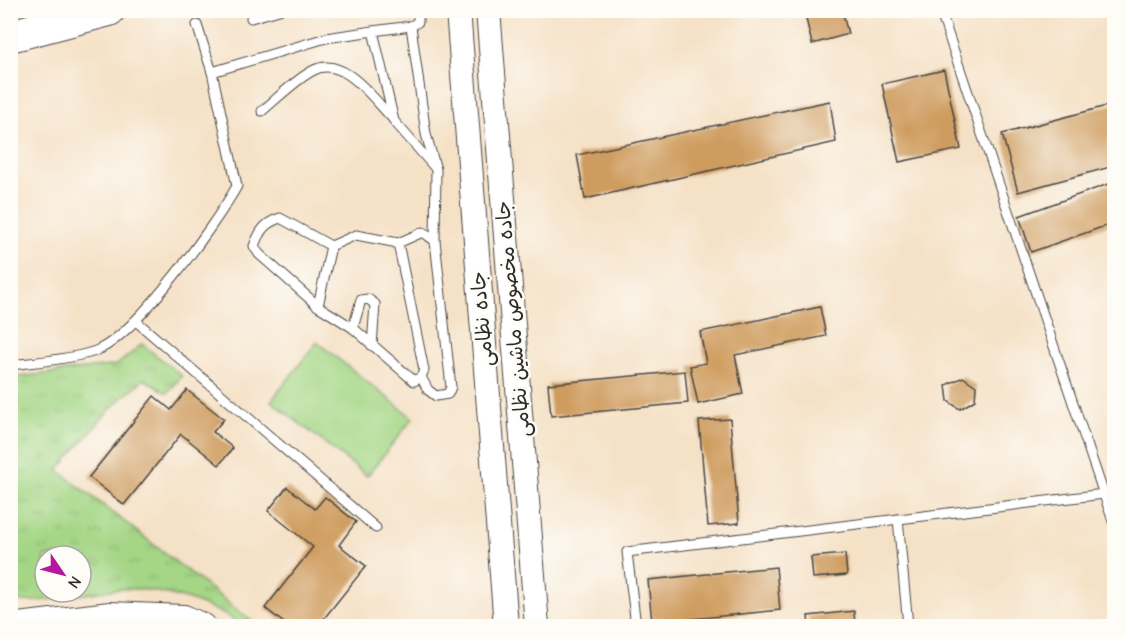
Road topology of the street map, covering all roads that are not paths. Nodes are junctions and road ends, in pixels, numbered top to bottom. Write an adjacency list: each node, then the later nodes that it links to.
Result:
1 (109, 10): 11 (main road)
2 (279, 10): 7 (lane)
3 (418, 10): 9 (lane)
4 (458, 10): 31 (street, جاده نظامی)
5 (488, 10): 32 (street, جاده مخصوص ماشین نظامی)
6 (940, 10): 25 (lane)
7 (251, 18)
8 (197, 25): 12 (lane)
9 (411, 26): 10 (lane); 15 (lane)
10 (373, 31): 12 (lane); 14 (lane)
11 (10, 36)
12 (212, 72): 20 (lane)
13 (262, 111): 14 (lane)
14 (394, 121): 15 (lane)
15 (436, 170): 16 (lane)
16 (435, 241): 17 (lane); 24 (lane)
17 (398, 243): 18 (lane); 24 (lane)
18 (331, 246): 19 (lane); 19 (lane)
19 (318, 306): 21 (lane)
20 (136, 321): 23 (lane); 28 (lane)
21 (353, 328): 22 (lane); 22 (lane)
22 (372, 346): 24 (lane)
23 (10, 365)
24 (421, 377)
25 (1104, 495): 26 (lane); 27 (lane)
26 (898, 519): 33 (lane); 34 (lane)
27 (1114, 524)
28 (376, 528)
29 (17, 623): 30 (street)
30 (204, 627)
31 (506, 627)
32 (537, 627)
33 (636, 627)
34 (909, 627)

